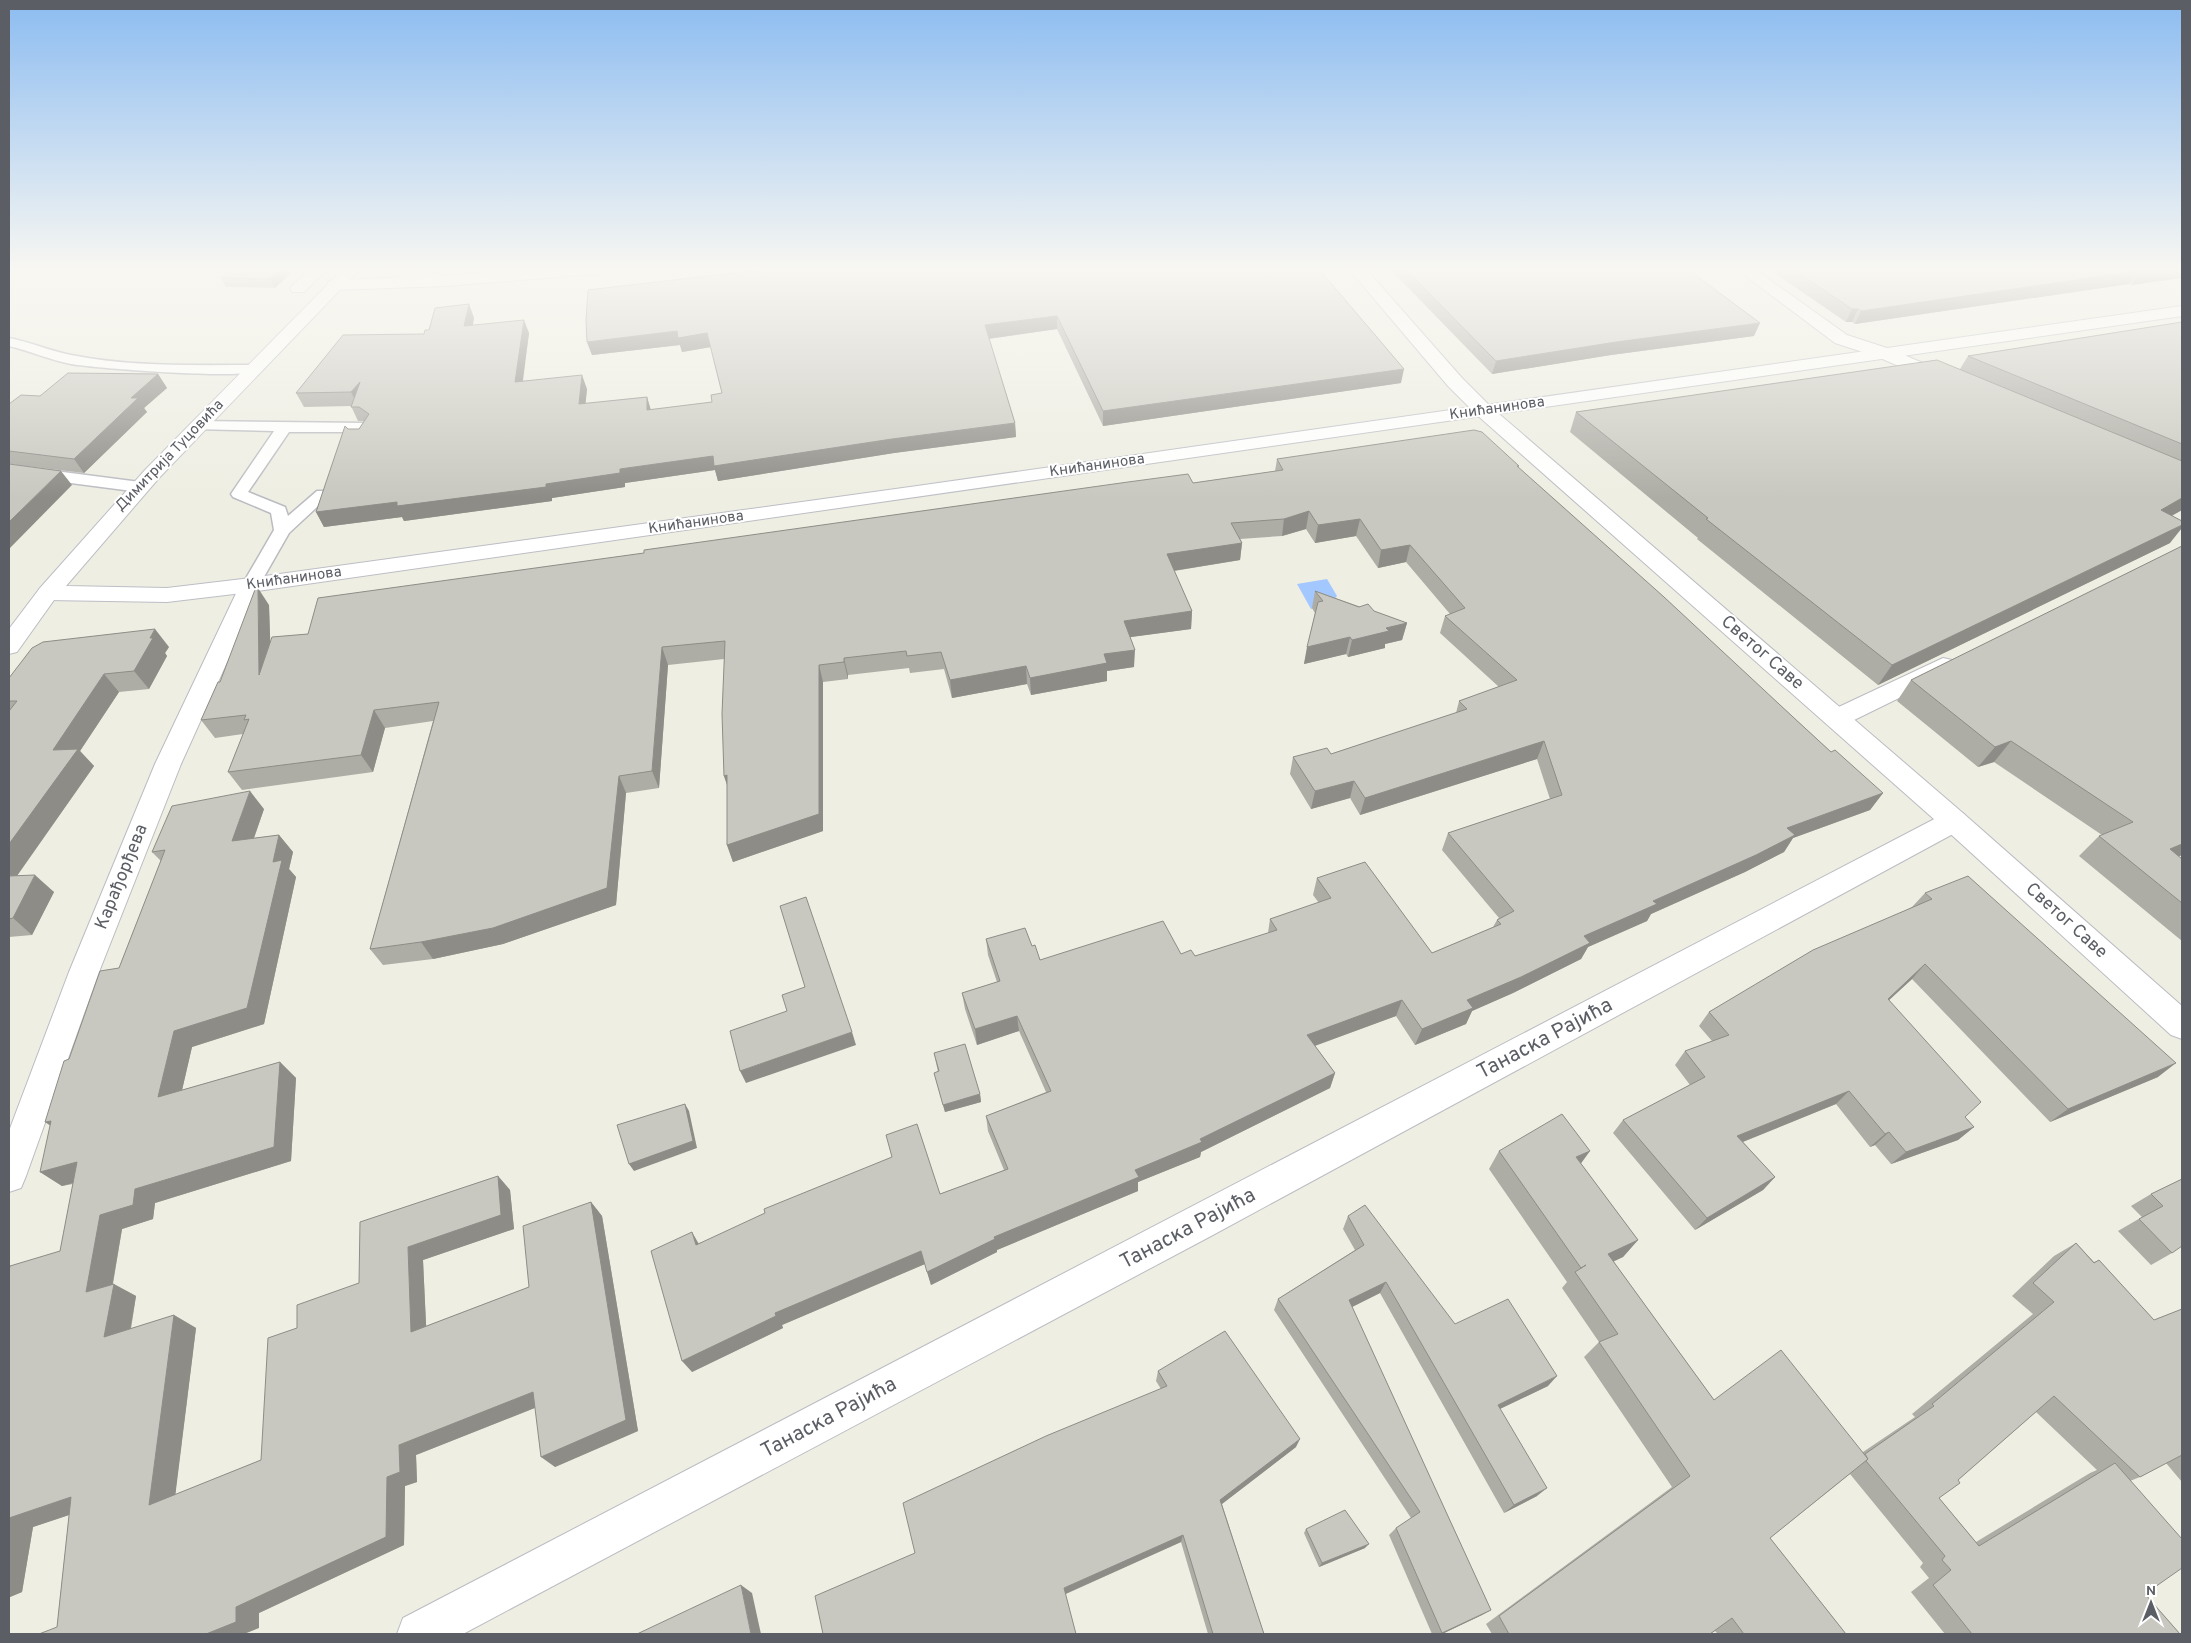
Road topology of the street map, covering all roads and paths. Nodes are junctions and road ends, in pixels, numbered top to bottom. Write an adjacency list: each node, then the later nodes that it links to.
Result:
1 (22, 345): 7 (lane)
2 (278, 345): 7 (street, Димитрија Туцовића)
3 (1423, 345): 9 (street, Светог Саве)
4 (1857, 345): 6 (street)
5 (1949, 345): 6 (street, Книћанинова)
6 (1884, 354): 8 (street); 9 (street, Книћанинова)
7 (254, 369): 10 (street, Димитрија Туцовића)
8 (1962, 387)
9 (1484, 411): 17 (street, Книћанинова); 21 (street, Светог Саве)
10 (198, 426): 11 (lane); 14 (street, Димитрија Туцовића)
11 (286, 427): 12 (lane); 16 (lane)
12 (361, 438)
13 (9, 470): 14 (lane)
14 (140, 487): 18 (street, Димитрија Туцовића)
15 (323, 494): 16 (lane)
16 (282, 530): 17 (lane)
17 (251, 585): 18 (street, Книћанинова); 24 (street, Карађорђева)
18 (48, 593): 19 (street)
19 (9, 646)
20 (1962, 656): 21 (street)
21 (1837, 718): 22 (street, Светог Саве)
22 (1954, 821): 23 (street, Светог Саве); 25 (street, Танаска Рајића)
23 (2182, 1025)
24 (9, 1176)
25 (419, 1634)

